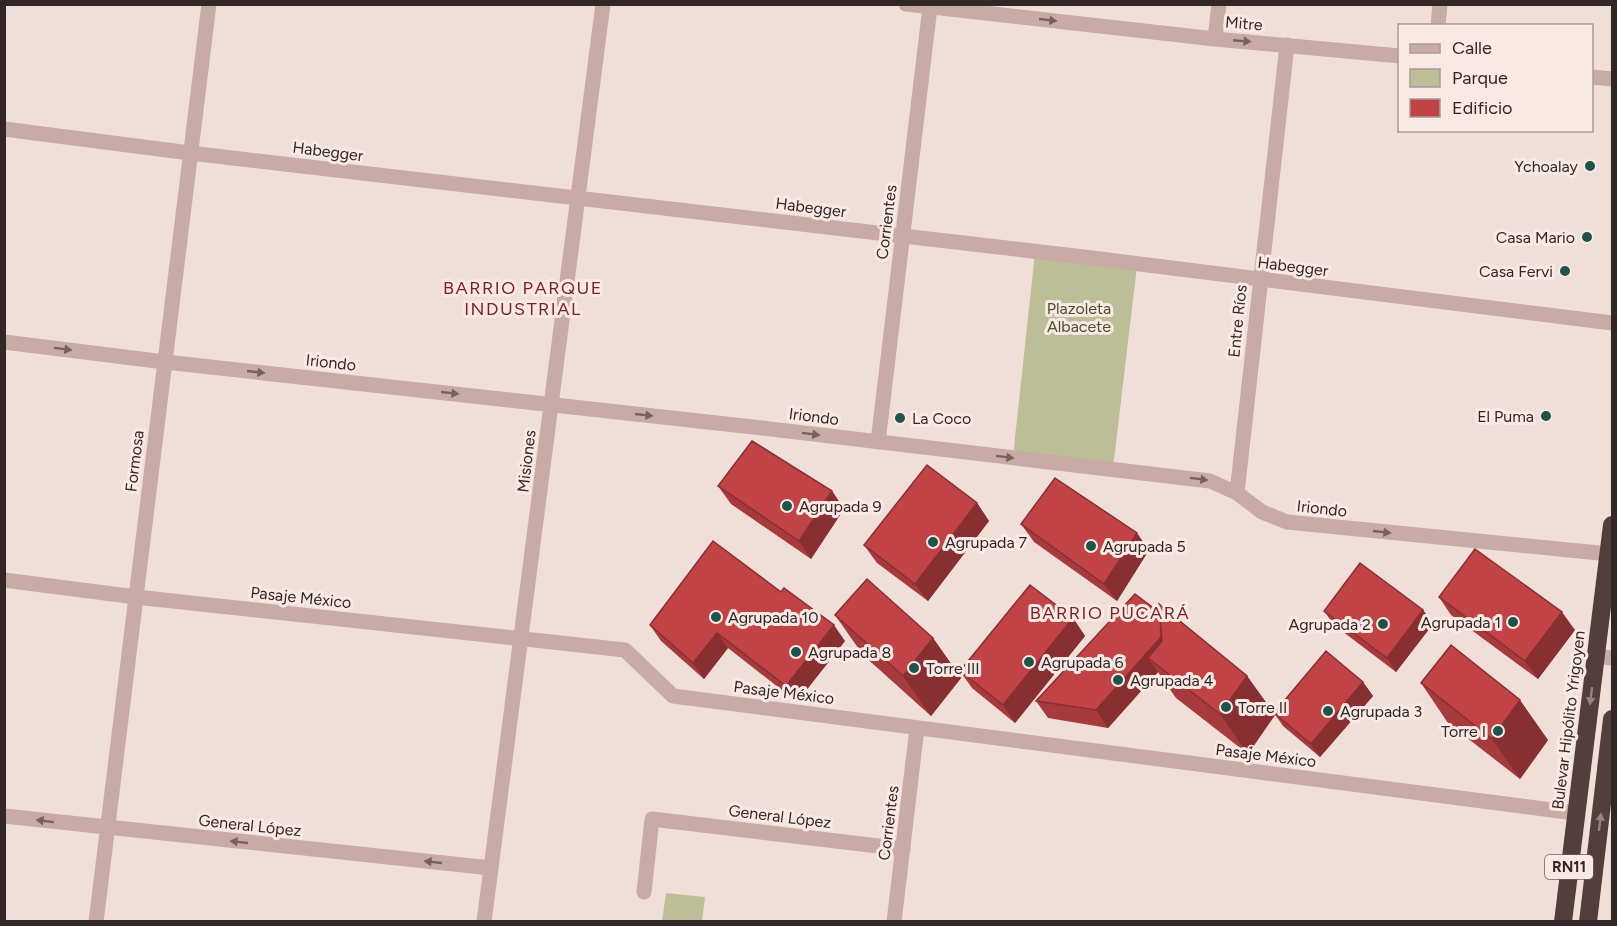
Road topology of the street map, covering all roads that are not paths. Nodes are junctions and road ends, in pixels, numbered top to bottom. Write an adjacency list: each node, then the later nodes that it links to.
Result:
1 (208, 4): 15 (street, Formosa)
2 (603, 4): 16 (street, Misiones)
3 (906, 4): 6 (street, Mitre)
4 (1219, 4): 9 (street)
5 (1440, 4): 8 (street)
6 (930, 7): 7 (street, Mitre); 17 (street, Corrientes)
7 (1020, 11): 9 (street, Mitre, one-way to 9)
8 (1438, 24)
9 (1215, 39): 10 (street, Mitre, one-way to 10)
10 (1287, 45): 11 (street, Mitre); 18 (street, Entre Ríos)
11 (1398, 56)
12 (1593, 77): 13 (street)
13 (1612, 79)
14 (4, 129): 15 (street, Habegger)
15 (190, 153): 16 (street, Habegger); 21 (street, Formosa)
16 (578, 198): 17 (street, Habegger); 22 (street, Misiones)
17 (903, 236): 18 (street, Habegger); 23 (street, Corrientes)
18 (1260, 280): 19 (street, Habegger); 24 (street, Entre Ríos)
19 (1612, 323)
20 (4, 342): 21 (street, Iriondo, one-way to 21)
21 (165, 362): 22 (street, Iriondo, one-way to 22); 28 (street, Formosa)
22 (551, 405): 23 (street, Iriondo, one-way to 23); 29 (street, Misiones)
23 (878, 442): 24 (street, Iriondo, one-way to 24)
24 (1237, 493): 26 (street, Iriondo, one-way to 26)
25 (1612, 525): 26 (highway, Bulevar Hipólito Yrigoyen / RN11)
26 (1609, 554): 30 (highway, Bulevar Hipólito Yrigoyen / RN11)
27 (4, 580): 28 (street, Pasaje México)
28 (136, 597): 29 (street, Pasaje México); 35 (street, Formosa)
29 (521, 639): 32 (street, Pasaje México); 37 (street, Misiones)
30 (1604, 657): 33 (highway, Bulevar Hipólito Yrigoyen / RN11, one-way to 33)
31 (1612, 719): 43 (highway, RN11, one-way to 31)
32 (917, 728): 33 (street, Pasaje México); 36 (street, Corrientes)
33 (1575, 813): 42 (highway, Bulevar Hipólito Yrigoyen / RN11)
34 (4, 816): 35 (street, General López, one-way to 34)
35 (107, 829): 37 (street, General López, one-way to 35); 39 (street, Formosa)
36 (903, 849): 38 (street, General López); 41 (street, Corrientes)
37 (491, 868): 40 (street, Misiones)
38 (644, 892)
39 (96, 921)
40 (484, 921)
41 (894, 921)
42 (1563, 921)
43 (1588, 921)

